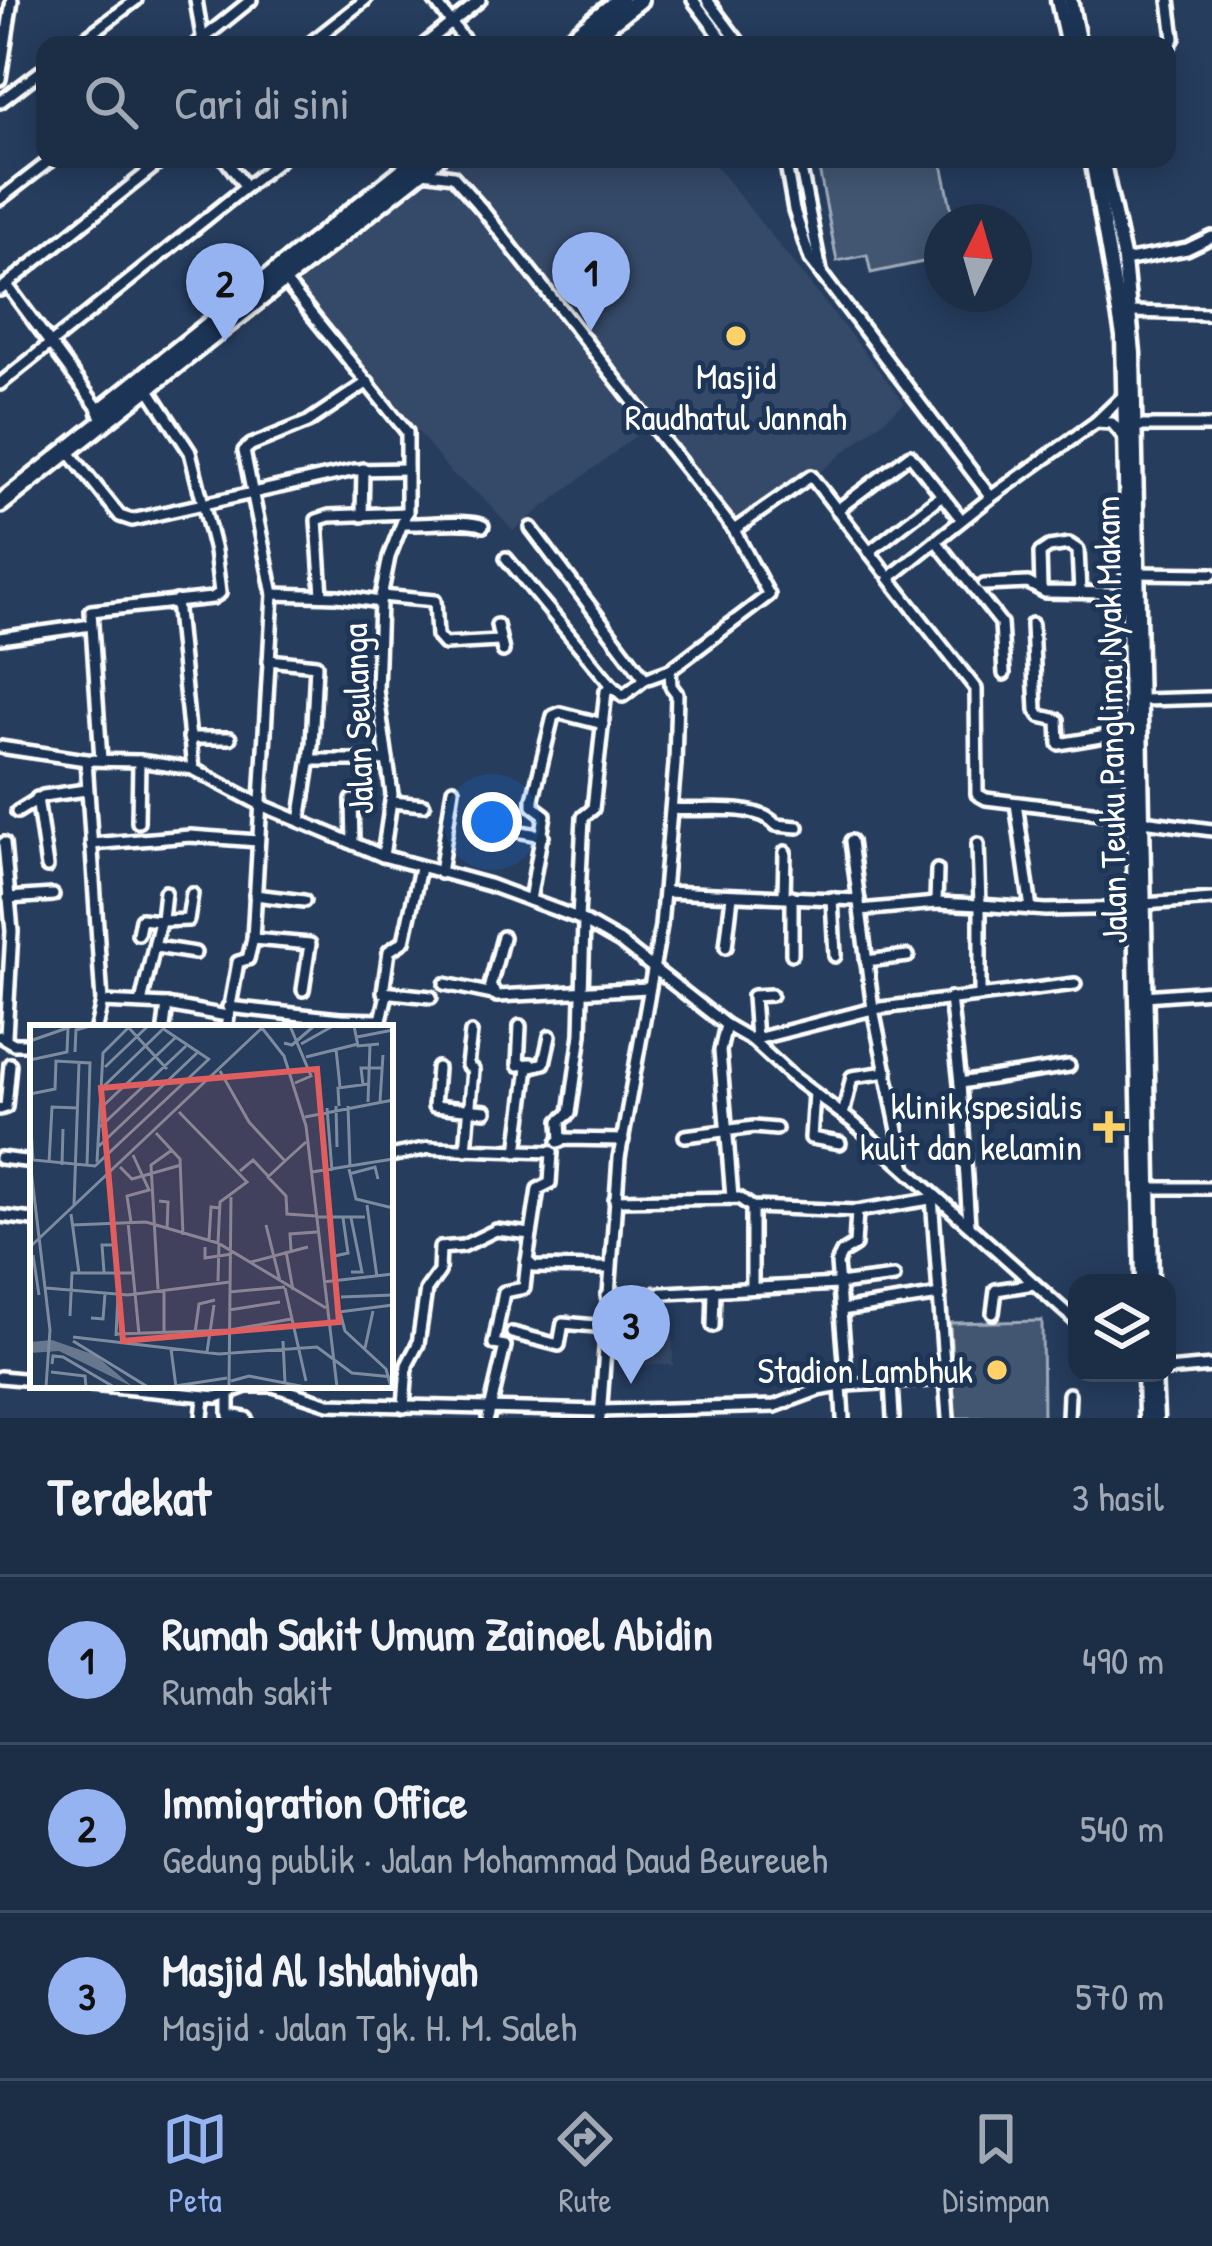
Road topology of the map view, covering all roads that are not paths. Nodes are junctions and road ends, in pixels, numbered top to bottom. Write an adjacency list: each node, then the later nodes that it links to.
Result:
1 (12, 0): 30 (street)
2 (136, 0): 16 (street)
3 (196, 0): 17 (street)
4 (251, 0): 18 (street)
5 (365, 0): 19 (street)
6 (434, 0): 15 (street)
7 (480, 0): 15 (street)
8 (620, 0): 22 (highway)
9 (639, 0): 23 (highway)
10 (693, 0): 24 (street)
11 (706, 0): 25 (street)
12 (1058, 0): 26 (main road)
13 (1070, 0): 27 (main road)
14 (1168, 0): 28 (street)
15 (452, 23): 20 (street); 21 (street)
16 (88, 36)
17 (199, 36)
18 (208, 36)
19 (319, 36)
20 (435, 36)
21 (461, 36)
22 (574, 36)
23 (592, 36)
24 (720, 36)
25 (734, 36)
26 (1066, 36)
27 (1077, 36)
28 (1174, 36)
29 (36, 75): 31 (street)
30 (0, 79)
31 (0, 102)
32 (40, 168): 46 (street)
33 (153, 168): 53 (street)
34 (232, 168): 44 (street)
35 (270, 168): 44 (street)
36 (415, 168): 45 (highway)
37 (428, 168): 43 (street)
38 (453, 168): 43 (street)
39 (786, 168): 48 (street)
40 (800, 168): 47 (street)
41 (1094, 168): 60 (main road, Jalan Teuku Panglima Nyak Makam)
42 (1104, 168): 50 (main road, Jalan Teuku Panglima Nyak Makam)
43 (453, 176): 81 (street)
44 (246, 187): 56 (street)
45 (380, 197): 52 (highway); 61 (highway)
46 (0, 199)
47 (810, 208): 48 (street); 51 (street)
48 (794, 210): 51 (street)
49 (1212, 237): 50 (street)
50 (1124, 261): 54 (main road, Jalan Teuku Panglima Nyak Makam)
51 (821, 274): 72 (street)
52 (284, 280): 57 (street, Jalan Seulanga); 59 (highway)
53 (4, 288): 56 (street)
54 (1131, 312): 55 (street); 63 (main road, Jalan Teuku Panglima Nyak Makam)
55 (1207, 314)
56 (51, 344): 58 (street); 61 (street)
57 (368, 382): 67 (street, Jalan Seulanga); 70 (street)
58 (0, 384)
59 (148, 388): 66 (highway); 74 (street)
60 (1124, 395): 62 (street); 65 (main road, Jalan Teuku Panglima Nyak Makam)
61 (100, 412): 69 (highway)
62 (1096, 422): 65 (street); 72 (street)
63 (1134, 426): 64 (street); 86 (main road, Jalan Teuku Panglima Nyak Makam)
64 (1212, 426)
65 (1124, 437): 105 (main road, Jalan Teuku Panglima Nyak Makam)
66 (68, 451): 73 (highway); 74 (street)
67 (407, 469): 68 (street); 78 (street, Jalan Seulanga)
68 (363, 470): 70 (street); 77 (street)
69 (0, 492)
70 (254, 492): 74 (street); 91 (street)
71 (942, 495): 75 (street); 76 (street); 83 (street)
72 (991, 496): 82 (street)
73 (0, 504)
74 (203, 504): 94 (street)
75 (838, 510): 81 (street); 83 (street)
76 (958, 515)
77 (362, 516): 78 (street); 92 (street)
78 (405, 518): 79 (street); 93 (street, Jalan Seulanga)
79 (483, 526)
80 (531, 528): 102 (street)
81 (734, 530): 100 (street)
82 (936, 542): 101 (street); 123 (street)
83 (869, 552): 85 (street)
84 (506, 558): 103 (street)
85 (885, 572)
86 (1137, 573): 87 (street); 105 (main road, Jalan Teuku Panglima Nyak Makam)
87 (1212, 574)
88 (984, 585): 89 (street)
89 (1042, 591): 90 (street); 90 (street)
90 (1080, 592): 108 (street)
91 (273, 594): 92 (street); 99 (street)
92 (322, 595): 93 (street)
93 (380, 599): 97 (street); 115 (street, Jalan Seulanga)
94 (176, 601): 96 (street); 109 (street)
95 (1032, 624): 108 (street)
96 (91, 625): 98 (street); 113 (street)
97 (497, 625)
98 (0, 638)
99 (269, 660): 114 (street); 124 (street)
100 (670, 670): 102 (street); 126 (street)
101 (1004, 674)
102 (645, 679): 103 (street)
103 (612, 686): 106 (street)
104 (1212, 698): 105 (street)
105 (1138, 708): 107 (main road, Jalan Teuku Panglima Nyak Makam); 128 (main road, Jalan Teuku Panglima Nyak Makam)
106 (602, 724): 134 (street); 167 (street)
107 (1130, 732): 108 (street); 128 (main road, Jalan Teuku Panglima Nyak Makam)
108 (1113, 735)
109 (189, 738): 110 (street); 117 (street)
110 (230, 738)
111 (0, 747): 112 (street)
112 (86, 760): 113 (street); 119 (street)
113 (101, 760): 116 (street)
114 (310, 760): 115 (street); 129 (street)
115 (387, 760): 122 (street, Jalan Seulanga)
116 (139, 761): 117 (street); 130 (street)
117 (193, 769): 124 (street)
118 (453, 789): 147 (street)
119 (86, 790): 120 (street); 138 (street)
120 (37, 798): 127 (street); 143 (street)
121 (352, 800): 139 (street)
122 (392, 802): 125 (street); 142 (street, Jalan Seulanga)
123 (1016, 803): 128 (street); 166 (street)
124 (261, 805): 129 (street); 135 (street)
125 (424, 805)
126 (672, 809): 132 (street); 151 (street)
127 (17, 812)
128 (1138, 819): 133 (street); 165 (main road, Jalan Teuku Panglima Nyak Makam)
129 (301, 821): 139 (street)
130 (138, 822)
131 (474, 823): 134 (street)
132 (798, 826)
133 (1212, 830)
134 (543, 836): 160 (street)
135 (258, 841): 138 (street); 154 (street)
136 (851, 841): 163 (street)
137 (4, 843): 149 (street)
138 (91, 844): 195 (street)
139 (353, 844): 142 (street)
140 (977, 844): 164 (street)
141 (785, 853): 148 (street)
142 (383, 856): 144 (street)
143 (47, 867)
144 (420, 868): 147 (street); 188 (street)
145 (937, 870): 162 (street)
146 (802, 872): 148 (street)
147 (440, 873): 160 (street)
148 (784, 873): 156 (street)
149 (3, 879): 157 (street)
150 (165, 892): 168 (street)
151 (665, 892): 155 (street); 181 (street)
152 (192, 894): 168 (street)
153 (53, 895): 157 (street)
154 (255, 895): 161 (street); 172 (street)
155 (732, 896): 156 (street); 174 (street)
156 (788, 896): 158 (street); 176 (street)
157 (8, 898): 169 (street)
158 (832, 898): 163 (street); 177 (street)
159 (1212, 899): 165 (street)
160 (530, 900): 167 (street)
161 (304, 901)
162 (937, 903): 163 (street); 164 (street)
163 (860, 905): 180 (street)
164 (980, 905): 166 (street); 191 (street)
165 (1139, 906): 166 (street); 192 (main road, Jalan Teuku Panglima Nyak Makam); 234 (main road, Jalan Teuku Panglima Nyak Makam)
166 (1031, 909)
167 (581, 919): 181 (street); 186 (street)
168 (161, 920): 170 (street); 173 (street)
169 (6, 924): 179 (street)
170 (138, 934)
171 (503, 937): 189 (street)
172 (253, 939): 185 (street); 199 (street)
173 (156, 947): 175 (street); 196 (street)
174 (727, 947)
175 (195, 953)
176 (792, 953)
177 (835, 956)
178 (908, 956): 180 (street)
179 (5, 960): 206 (street)
180 (866, 961): 198 (street)
181 (654, 970): 184 (street); 203 (street)
182 (445, 984): 189 (street)
183 (1075, 984): 191 (street)
184 (649, 988): 186 (street); 224 (street)
185 (303, 990)
186 (584, 991): 189 (street); 223 (street)
187 (1212, 991): 192 (street)
188 (387, 994): 193 (street); 200 (street)
189 (493, 994)
190 (771, 994): 208 (street)
191 (980, 994): 194 (street)
192 (1145, 996): 234 (main road, Jalan Teuku Panglima Nyak Makam)
193 (431, 997)
194 (950, 998): 198 (street); 214 (street)
195 (102, 1002): 196 (street); 201 (street)
196 (141, 1004): 197 (street)
197 (167, 1005): 199 (street); 202 (street)
198 (873, 1009): 208 (street); 213 (street)
199 (228, 1017): 200 (street)
200 (340, 1023)
201 (97, 1025)
202 (164, 1025)
203 (726, 1025): 208 (street); 221 (street)
204 (520, 1026): 210 (street)
205 (471, 1033): 217 (street)
206 (3, 1036)
207 (550, 1036): 210 (street)
208 (754, 1039): 215 (street)
209 (10, 1064): 216 (street)
210 (531, 1064): 227 (street)
211 (1069, 1066): 214 (street)
212 (437, 1068): 217 (street)
213 (887, 1072): 219 (street); 232 (street)
214 (960, 1083): 244 (street)
215 (814, 1093): 219 (street); 225 (street)
216 (0, 1109)
217 (470, 1110): 218 (street); 226 (street)
218 (486, 1111)
219 (843, 1115): 232 (street)
220 (776, 1129): 221 (street)
221 (724, 1131): 222 (street); 236 (street)
222 (685, 1136)
223 (561, 1140): 224 (street); 228 (street)
224 (623, 1140): 237 (street)
225 (840, 1143)
226 (466, 1150): 227 (street); 229 (street)
227 (518, 1152): 228 (street)
228 (552, 1152): 245 (street)
229 (393, 1156)
230 (0, 1158): 231 (street)
231 (30, 1162)
232 (907, 1168): 235 (street)
233 (1212, 1187): 234 (street)
234 (1144, 1188): 248 (main road, Jalan Teuku Panglima Nyak Makam)
235 (932, 1196): 239 (street); 244 (street); 254 (street)
236 (732, 1198): 237 (street); 238 (street)
237 (615, 1200): 243 (street)
238 (752, 1207): 239 (street); 252 (street)
239 (856, 1211): 250 (street)
240 (0, 1216): 241 (street)
241 (30, 1220)
242 (596, 1220): 243 (street)
243 (613, 1222): 247 (street)
244 (969, 1225): 251 (street)
245 (531, 1234): 246 (street); 276 (street)
246 (527, 1261): 247 (street); 277 (street)
247 (609, 1268): 255 (street)
248 (1147, 1274)
249 (893, 1276): 250 (street)
250 (838, 1284): 252 (street); 256 (street)
251 (1034, 1285): 257 (street); 258 (street)
252 (752, 1287): 253 (street)
253 (714, 1290): 255 (street); 259 (street)
254 (940, 1295): 256 (street); 265 (street)
255 (607, 1296): 260 (street)
256 (841, 1310): 270 (street)
257 (993, 1313)
258 (1068, 1314)
259 (713, 1326)
260 (606, 1327): 261 (street); 280 (street)
261 (512, 1333)
262 (1212, 1366): 263 (street)
263 (1176, 1369)
264 (0, 1377): 266 (street)
265 (946, 1378): 267 (street); 285 (street)
266 (30, 1380)
267 (891, 1381): 270 (street); 284 (street)
268 (1145, 1382): 287 (main road)
269 (1154, 1382): 288 (main road)
270 (844, 1386): 278 (street); 283 (street)
271 (275, 1388): 276 (street)
272 (162, 1389): 275 (street)
273 (232, 1389): 275 (street); 282 (street)
274 (1069, 1394): 286 (street)
275 (204, 1396): 281 (street)
276 (404, 1407): 277 (street)
277 (490, 1412): 280 (street)
278 (776, 1412): 279 (street)
279 (730, 1414): 280 (street)
280 (600, 1415)
281 (202, 1418)
282 (246, 1418)
283 (843, 1418)
284 (893, 1418)
285 (948, 1418)
286 (1068, 1418)
287 (1146, 1418)
288 (1156, 1418)

